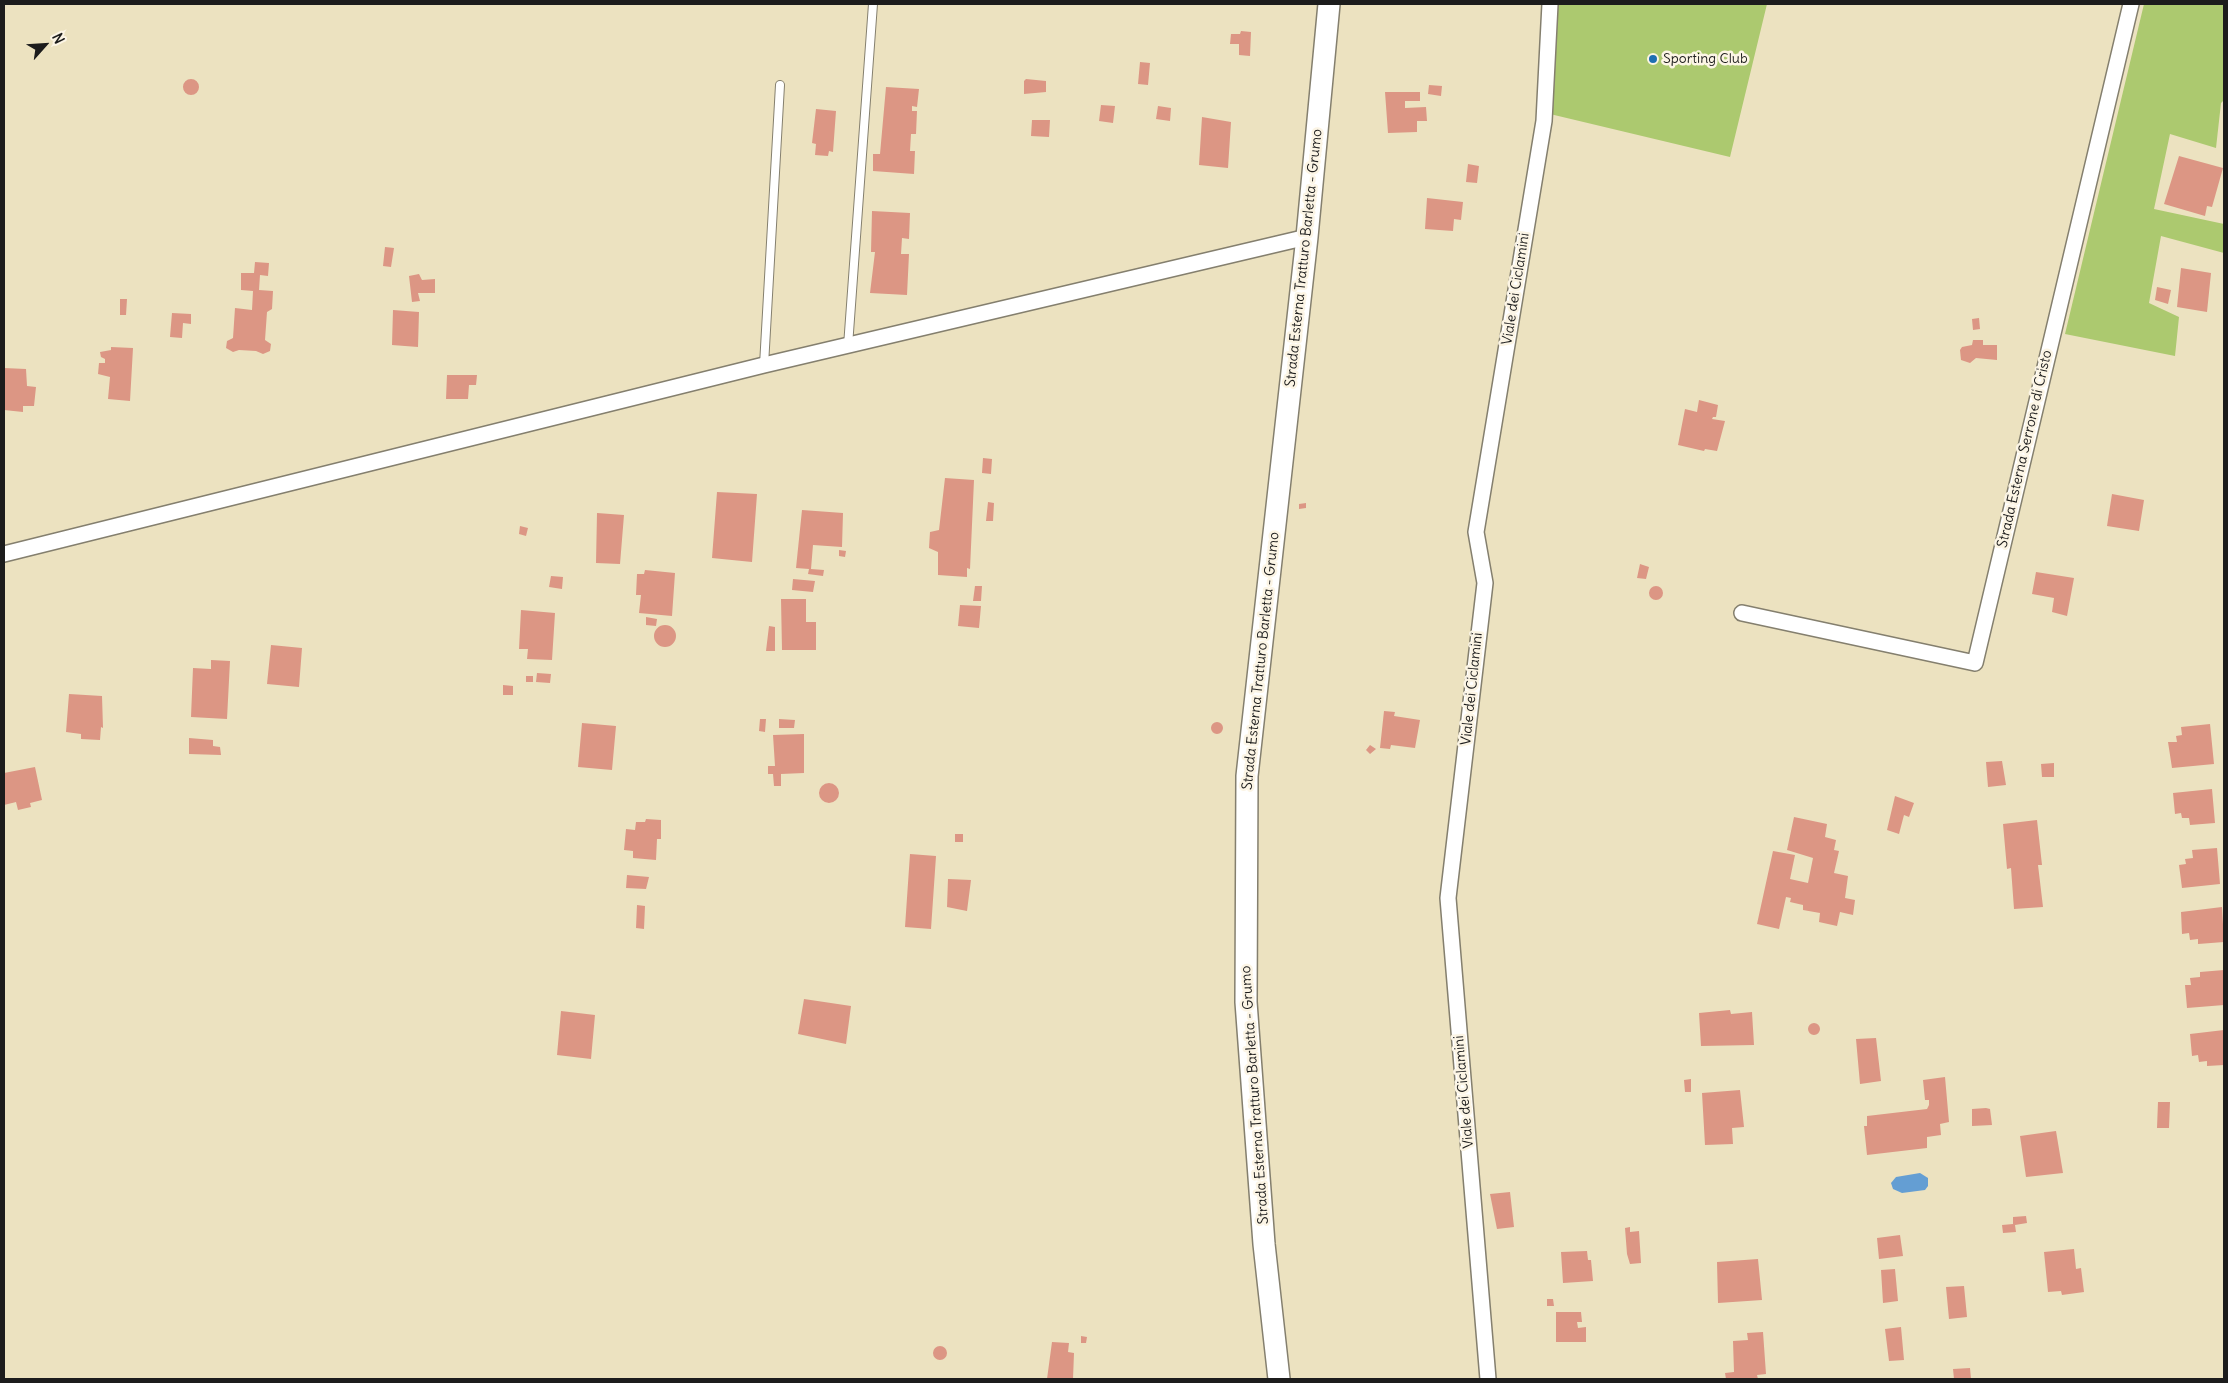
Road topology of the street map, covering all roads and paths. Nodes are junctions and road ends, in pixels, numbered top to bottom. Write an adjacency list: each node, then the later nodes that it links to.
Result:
1 (874, 4): 7 (lane)
2 (1329, 4): 6 (street, Strada Esterna Tratturo Barletta - Grumo)
3 (1550, 4): 12 (street, Viale dei Ciclamini)
4 (2131, 4): 10 (street, Strada Esterna Serrone di Cristo)
5 (780, 85): 8 (lane)
6 (1308, 237): 7 (street); 11 (street, Strada Esterna Tratturo Barletta - Grumo)
7 (848, 347): 8 (street)
8 (764, 365): 9 (street)
9 (4, 554)
10 (1742, 613)
11 (1279, 1379)
12 (1488, 1379)

